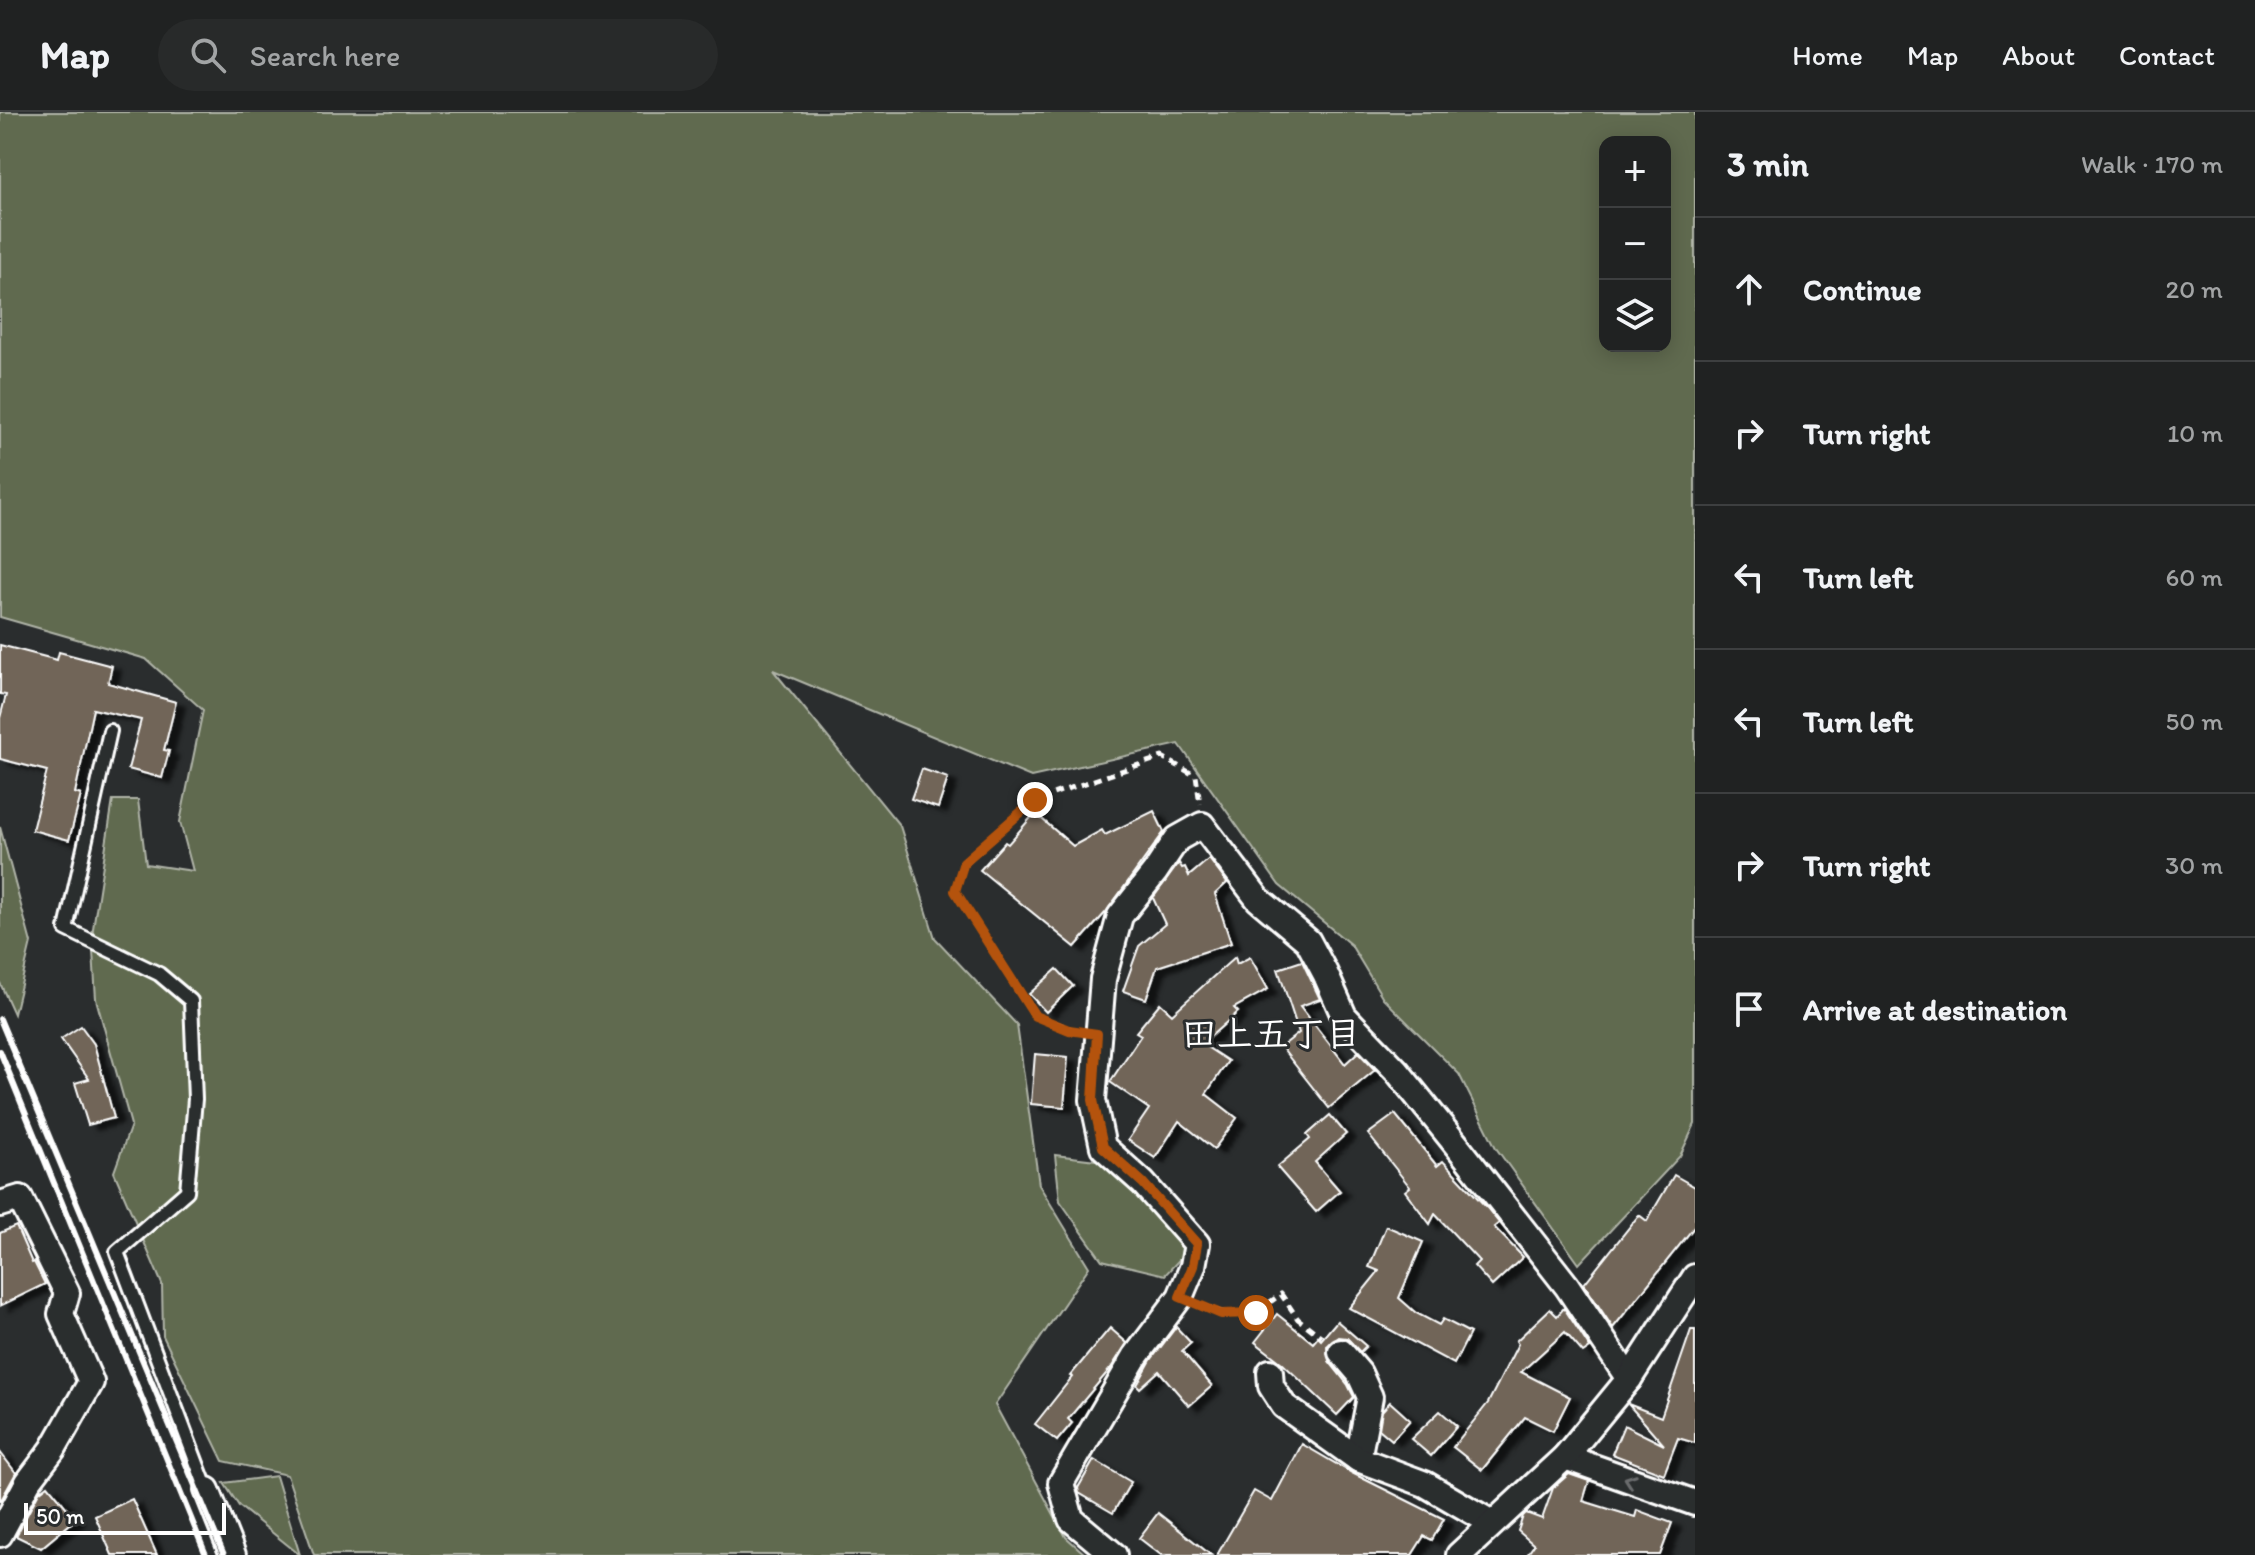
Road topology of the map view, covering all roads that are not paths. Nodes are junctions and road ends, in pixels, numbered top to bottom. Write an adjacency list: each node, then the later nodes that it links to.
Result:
1 (110, 731): 9 (lane)
2 (0, 1204): 12 (street)
3 (1695, 1277): 6 (street)
4 (1341, 1352): 8 (street)
5 (1270, 1372): 8 (street)
6 (1629, 1379): 7 (street); 14 (street)
7 (1565, 1457): 10 (street, one-way to 7); 11 (street)
8 (1358, 1459): 11 (street)
9 (207, 1490): 13 (street)
10 (1695, 1503)
11 (1492, 1523): 15 (street)
12 (0, 1534)
13 (233, 1555)
14 (1114, 1555)
15 (1459, 1555)

